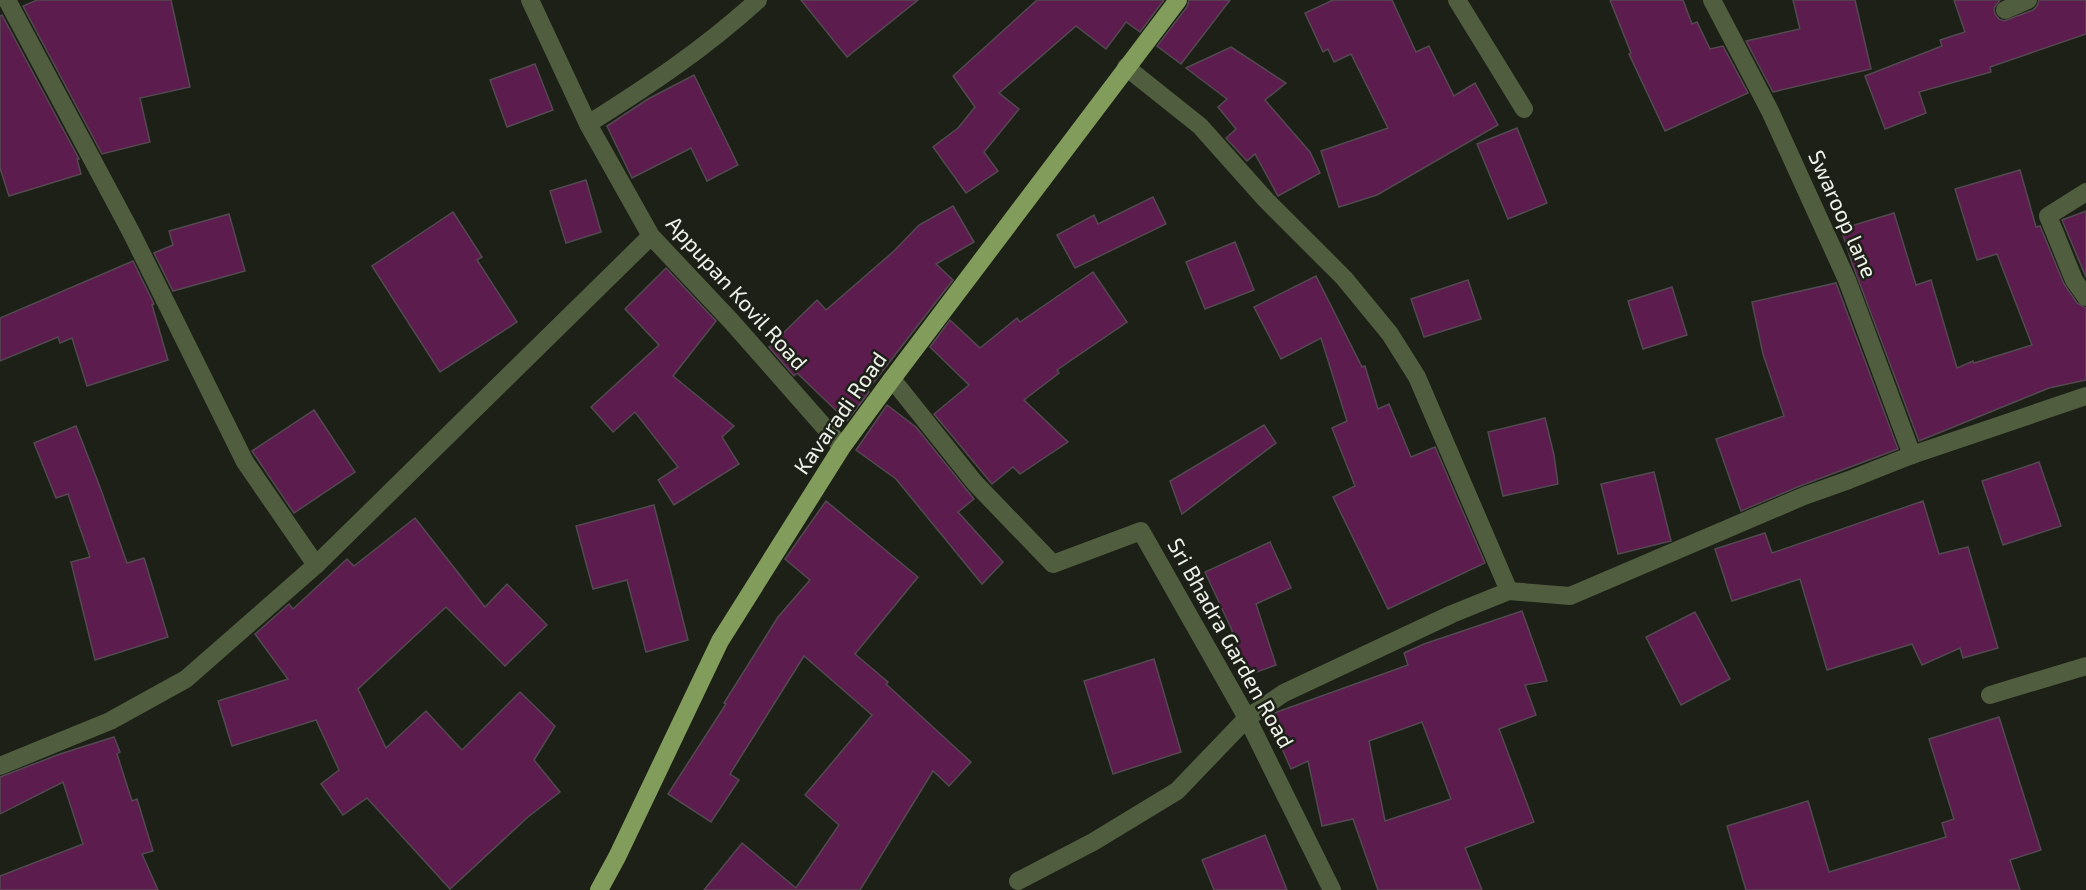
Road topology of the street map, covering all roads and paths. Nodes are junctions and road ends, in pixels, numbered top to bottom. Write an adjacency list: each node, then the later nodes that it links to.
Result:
1 (7, 0): 19 (street)
2 (530, 0): 11 (street, Appupan Kovil Road)
3 (758, 0): 11 (street)
4 (1178, 0): 9 (main road, Kavaradi Road)
5 (1457, 0): 10 (street)
6 (1712, 0): 18 (street, Swaroop lane)
7 (2028, 0): 8 (street)
8 (2005, 10)
9 (1126, 67): 15 (main road, Kavaradi Road); 20 (street)
10 (1524, 109)
11 (588, 124): 13 (street, Appupan Kovil Road)
12 (2086, 192): 14 (street)
13 (651, 236): 17 (street, Appupan Kovil Road); 19 (street)
14 (2086, 297)
15 (892, 378): 17 (main road, Kavaradi Road); 23 (street, Sri Bhadra Garden Road)
16 (2086, 396): 18 (street)
17 (842, 447): 26 (main road, Kavaradi Road)
18 (1912, 455): 20 (street)
19 (316, 565): 24 (street)
20 (1509, 591): 23 (street)
21 (2086, 666): 22 (street)
22 (1990, 695)
23 (1247, 718): 25 (street); 27 (street, Sri Bhadra Garden Road)
24 (0, 766)
25 (1018, 881)
26 (599, 890)
27 (1332, 890)

